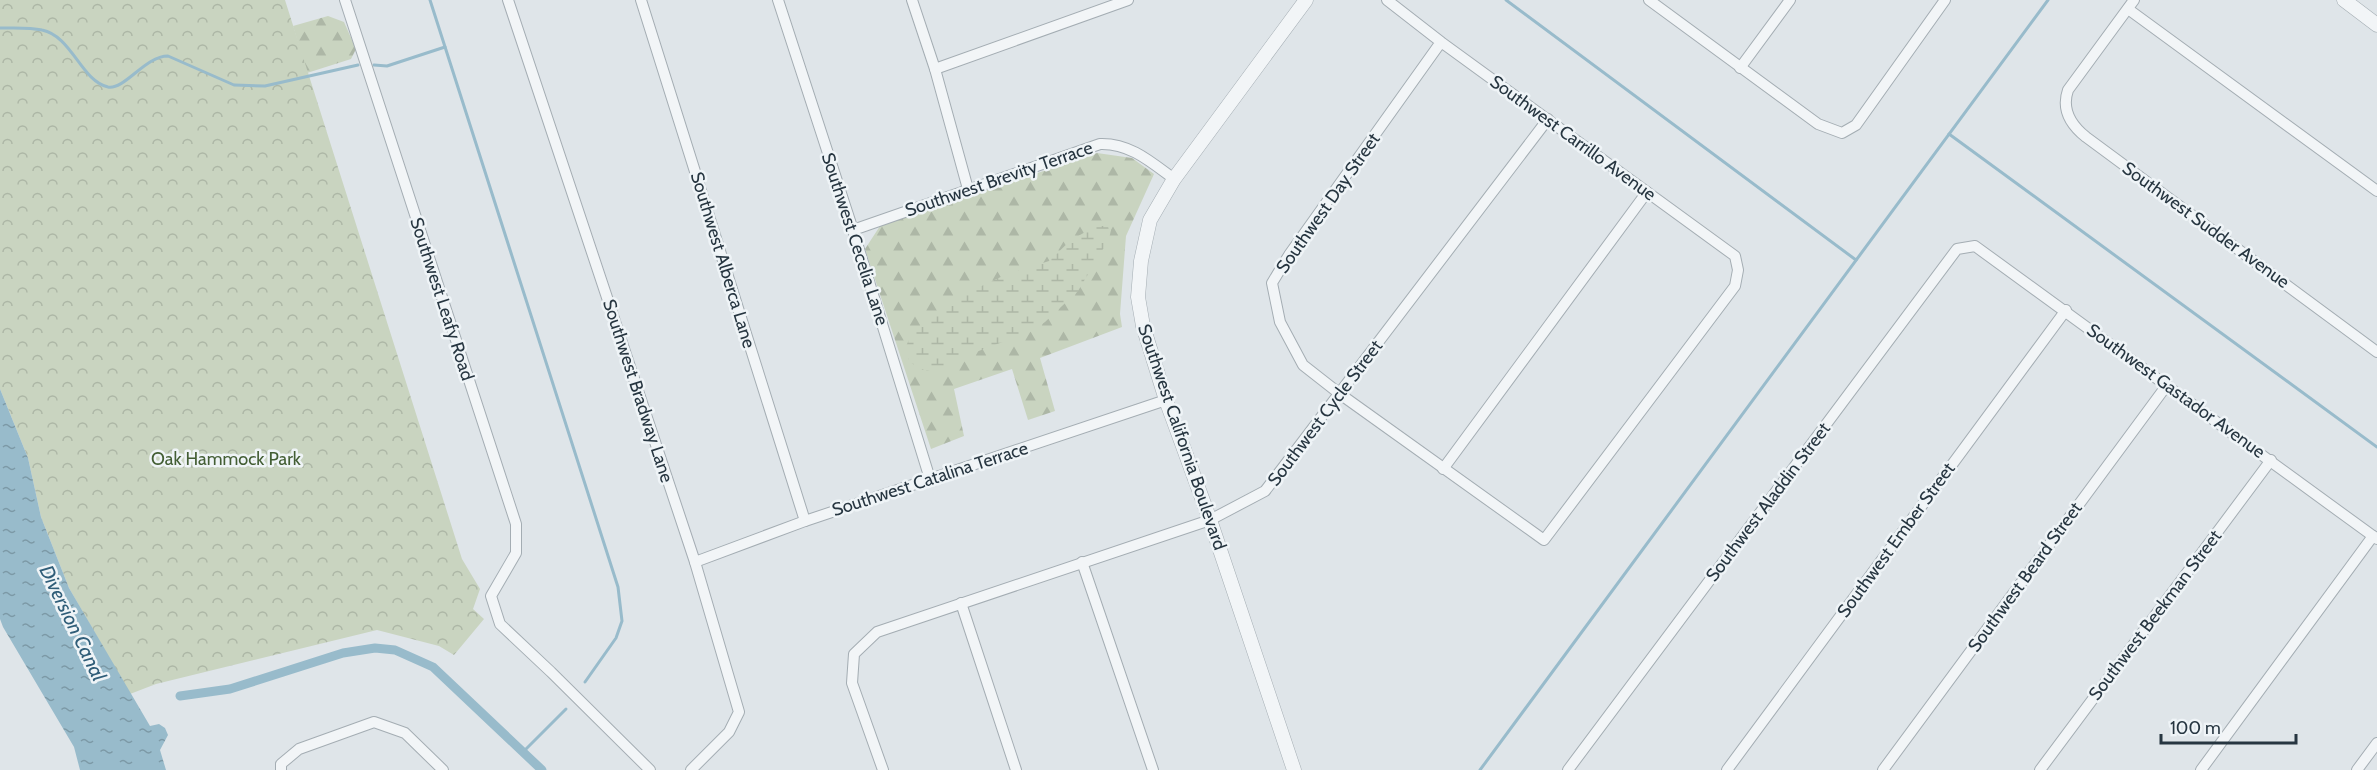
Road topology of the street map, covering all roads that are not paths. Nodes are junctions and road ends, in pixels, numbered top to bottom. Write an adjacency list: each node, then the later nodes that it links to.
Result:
1 (345, 0): 43 (street, Southwest Leafy Road)
2 (508, 0): 37 (street, Southwest Bradway Lane)
3 (641, 0): 33 (street, Southwest Alberca Lane)
4 (778, 0): 23 (street, Southwest Cecelia Lane)
5 (912, 0): 17 (street)
6 (1128, 0): 17 (street)
7 (1306, 0): 19 (street, Southwest California Boulevard)
8 (1387, 0): 15 (street, Southwest Carrillo Avenue)
9 (1648, 0): 16 (street)
10 (1790, 0): 16 (street)
11 (1946, 0): 16 (street)
12 (2344, 0): 14 (street)
13 (2131, 5): 22 (street); 26 (street, Southwest Sudder Avenue)
14 (2377, 25)
15 (1441, 42): 18 (street, Southwest Carrillo Avenue); 28 (street, Southwest Day Street)
16 (1740, 68)
17 (935, 69): 20 (street)
18 (1548, 119): 21 (street, Southwest Carrillo Avenue); 28 (street, Southwest Cycle Street)
19 (1174, 179): 20 (street, Southwest Brevity Terrace); 29 (street, Southwest California Boulevard)
20 (968, 189): 23 (street, Southwest Brevity Terrace)
21 (1647, 192): 31 (street); 36 (street, Southwest Carrillo Avenue)
22 (2377, 192)
23 (853, 230): 32 (street, Southwest Cecelia Lane)
24 (1975, 246): 25 (street, Southwest Gastador Avenue); 49 (street, Southwest Aladdin Street)
25 (2066, 310): 27 (street, Southwest Gastador Avenue); 50 (street, Southwest Ember Street)
26 (2377, 352)
27 (2167, 385): 30 (street, Southwest Gastador Avenue); 51 (street, Southwest Beard Street)
28 (1340, 394): 31 (street, Southwest Day Street); 34 (street, Southwest Cycle Street)
29 (1166, 399): 32 (street, Southwest Catalina Terrace); 34 (street, Southwest California Boulevard)
30 (2271, 460): 35 (street, Southwest Gastador Avenue); 52 (street, Southwest Beekman Street)
31 (1443, 469): 36 (street, Southwest Day Street)
32 (930, 479): 33 (street, Southwest Catalina Terrace)
33 (805, 520): 37 (street, Southwest Catalina Terrace)
34 (1210, 520): 38 (street, Southwest Cycle Street); 48 (street, Southwest California Boulevard)
35 (2375, 538): 53 (street)
36 (1544, 540)
37 (694, 562): 44 (street, Southwest Bradway Lane)
38 (1082, 562): 39 (street, Southwest Cycle Street); 47 (street)
39 (961, 603): 45 (street, Southwest Cycle Street); 46 (street)
40 (2377, 743): 54 (street)
41 (281, 767): 42 (street)
42 (443, 770)
43 (650, 770)
44 (692, 770)
45 (883, 770)
46 (1016, 770)
47 (1153, 770)
48 (1294, 770)
49 (1568, 770)
50 (1727, 770)
51 (1883, 770)
52 (2040, 770)
53 (2201, 770)
54 (2357, 770)

